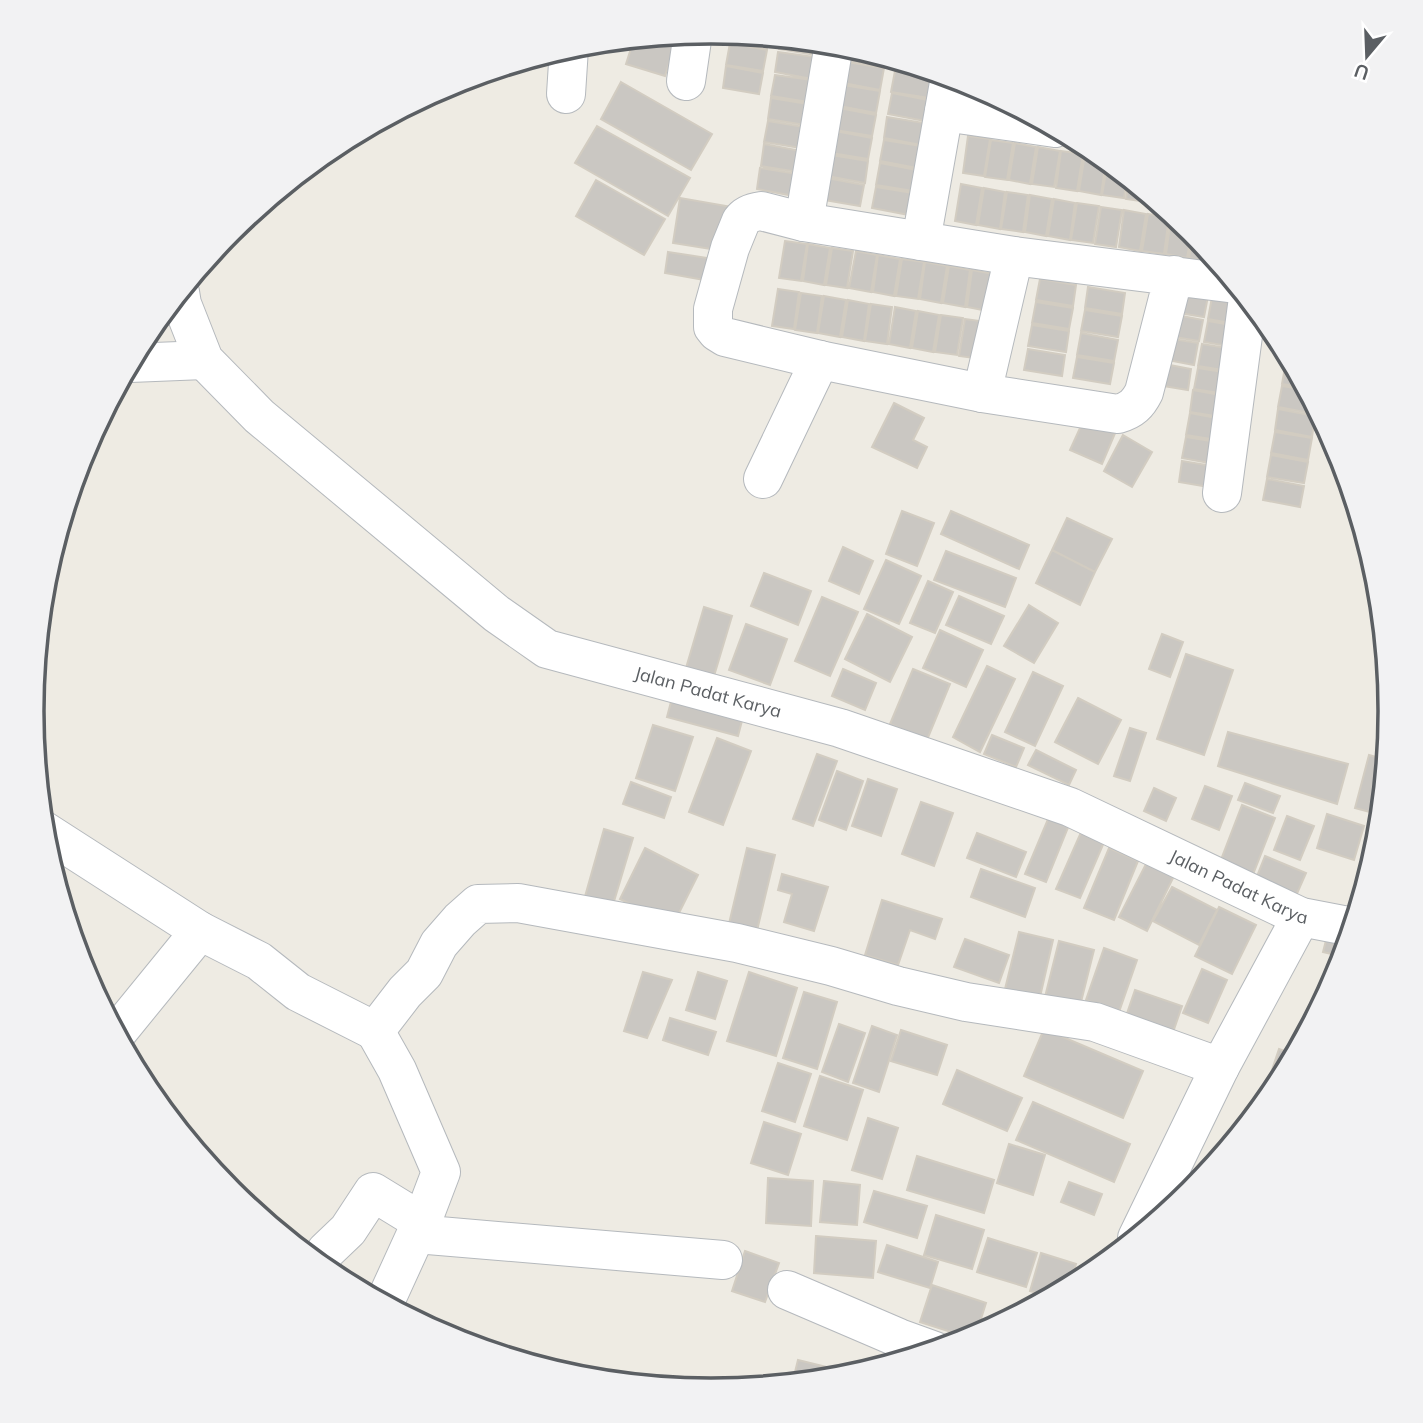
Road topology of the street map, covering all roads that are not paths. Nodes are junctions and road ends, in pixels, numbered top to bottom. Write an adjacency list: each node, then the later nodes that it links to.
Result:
1 (691, 44): 4 (street)
2 (832, 55): 8 (street)
3 (568, 60): 5 (street)
4 (686, 81)
5 (566, 94)
6 (947, 95): 7 (street); 9 (street)
7 (1009, 114)
8 (804, 222): 9 (street); 16 (street)
9 (921, 241): 10 (street)
10 (1014, 256): 11 (street); 18 (street)
11 (1174, 275): 12 (street); 18 (street)
12 (1223, 282)
13 (183, 304): 15 (street, Jalan Padat Karya)
14 (1246, 312): 20 (street)
15 (204, 360): 17 (street); 22 (street, Jalan Padat Karya)
16 (820, 360): 18 (street); 19 (street)
17 (143, 362)
18 (982, 393)
19 (763, 479)
20 (1222, 493)
21 (56, 839): 24 (street)
22 (1301, 917): 23 (street, Jalan Padat Karya); 27 (street)
23 (1344, 925)
24 (200, 931): 25 (street); 26 (street)
25 (123, 1026)
26 (375, 1031): 27 (street); 29 (street)
27 (1220, 1067): 28 (street)
28 (1147, 1218)
29 (419, 1228): 30 (street); 31 (street); 33 (street)
30 (324, 1255)
31 (723, 1260)
32 (787, 1290): 34 (street)
33 (388, 1295)
34 (920, 1346)

